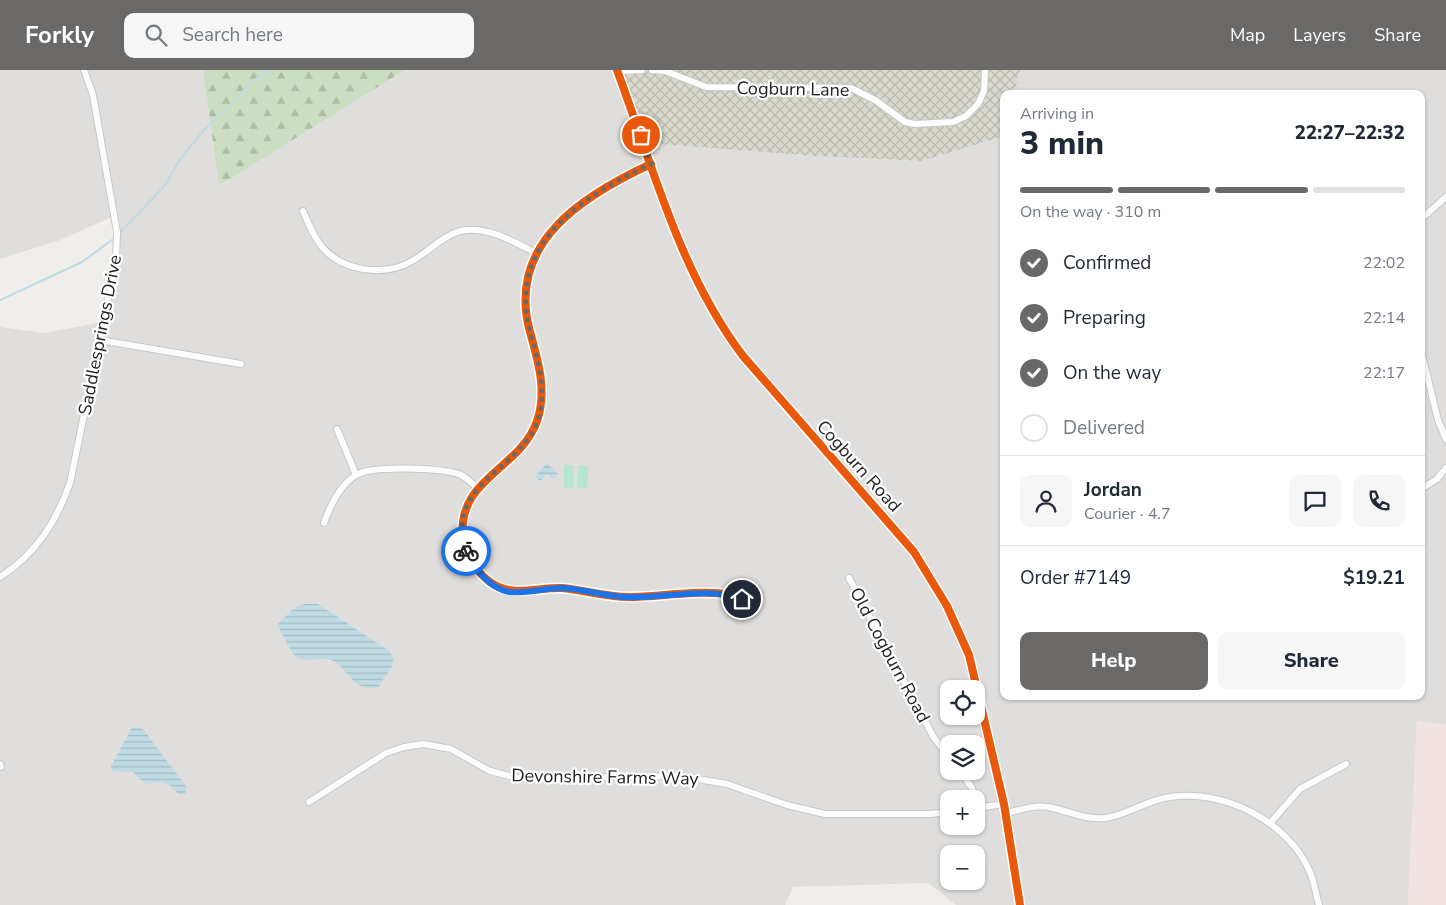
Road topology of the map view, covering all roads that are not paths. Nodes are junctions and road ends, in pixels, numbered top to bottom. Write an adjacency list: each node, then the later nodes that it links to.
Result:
1 (84, 70): 13 (street, Saddlesprings Drive)
2 (642, 70): 6 (street)
3 (652, 70): 7 (street, Cogburn Lane)
4 (673, 70): 7 (street, Cogburn Lane)
5 (985, 70): 7 (street, Cogburn Lane)
6 (619, 71): 8 (street, Cogburn Road)
7 (679, 76)
8 (651, 164): 12 (street); 29 (street, Cogburn Road)
9 (1446, 197): 11 (street)
10 (303, 211): 12 (street)
11 (1425, 216)
12 (538, 254): 21 (street)
13 (100, 340): 14 (street); 23 (street, Saddlesprings Drive)
14 (241, 364)
15 (1425, 367): 17 (street)
16 (337, 429): 19 (street)
17 (1446, 439)
18 (1446, 468): 20 (street)
19 (356, 475): 21 (street); 22 (street)
20 (1425, 487)
21 (477, 488): 25 (street)
22 (324, 523)
23 (0, 577)
24 (849, 578): 26 (street, Old Cogburn Road)
25 (753, 603)
26 (940, 746)
27 (1346, 764): 33 (street)
28 (309, 802): 31 (street, Devonshire Farms Way)
29 (1004, 804): 30 (street); 32 (street, Cogburn Road)
30 (985, 805)
31 (940, 813)
32 (1005, 814): 33 (street); 34 (street, Cogburn Road)
33 (1271, 822): 35 (street)
34 (1020, 905)
35 (1319, 905)

